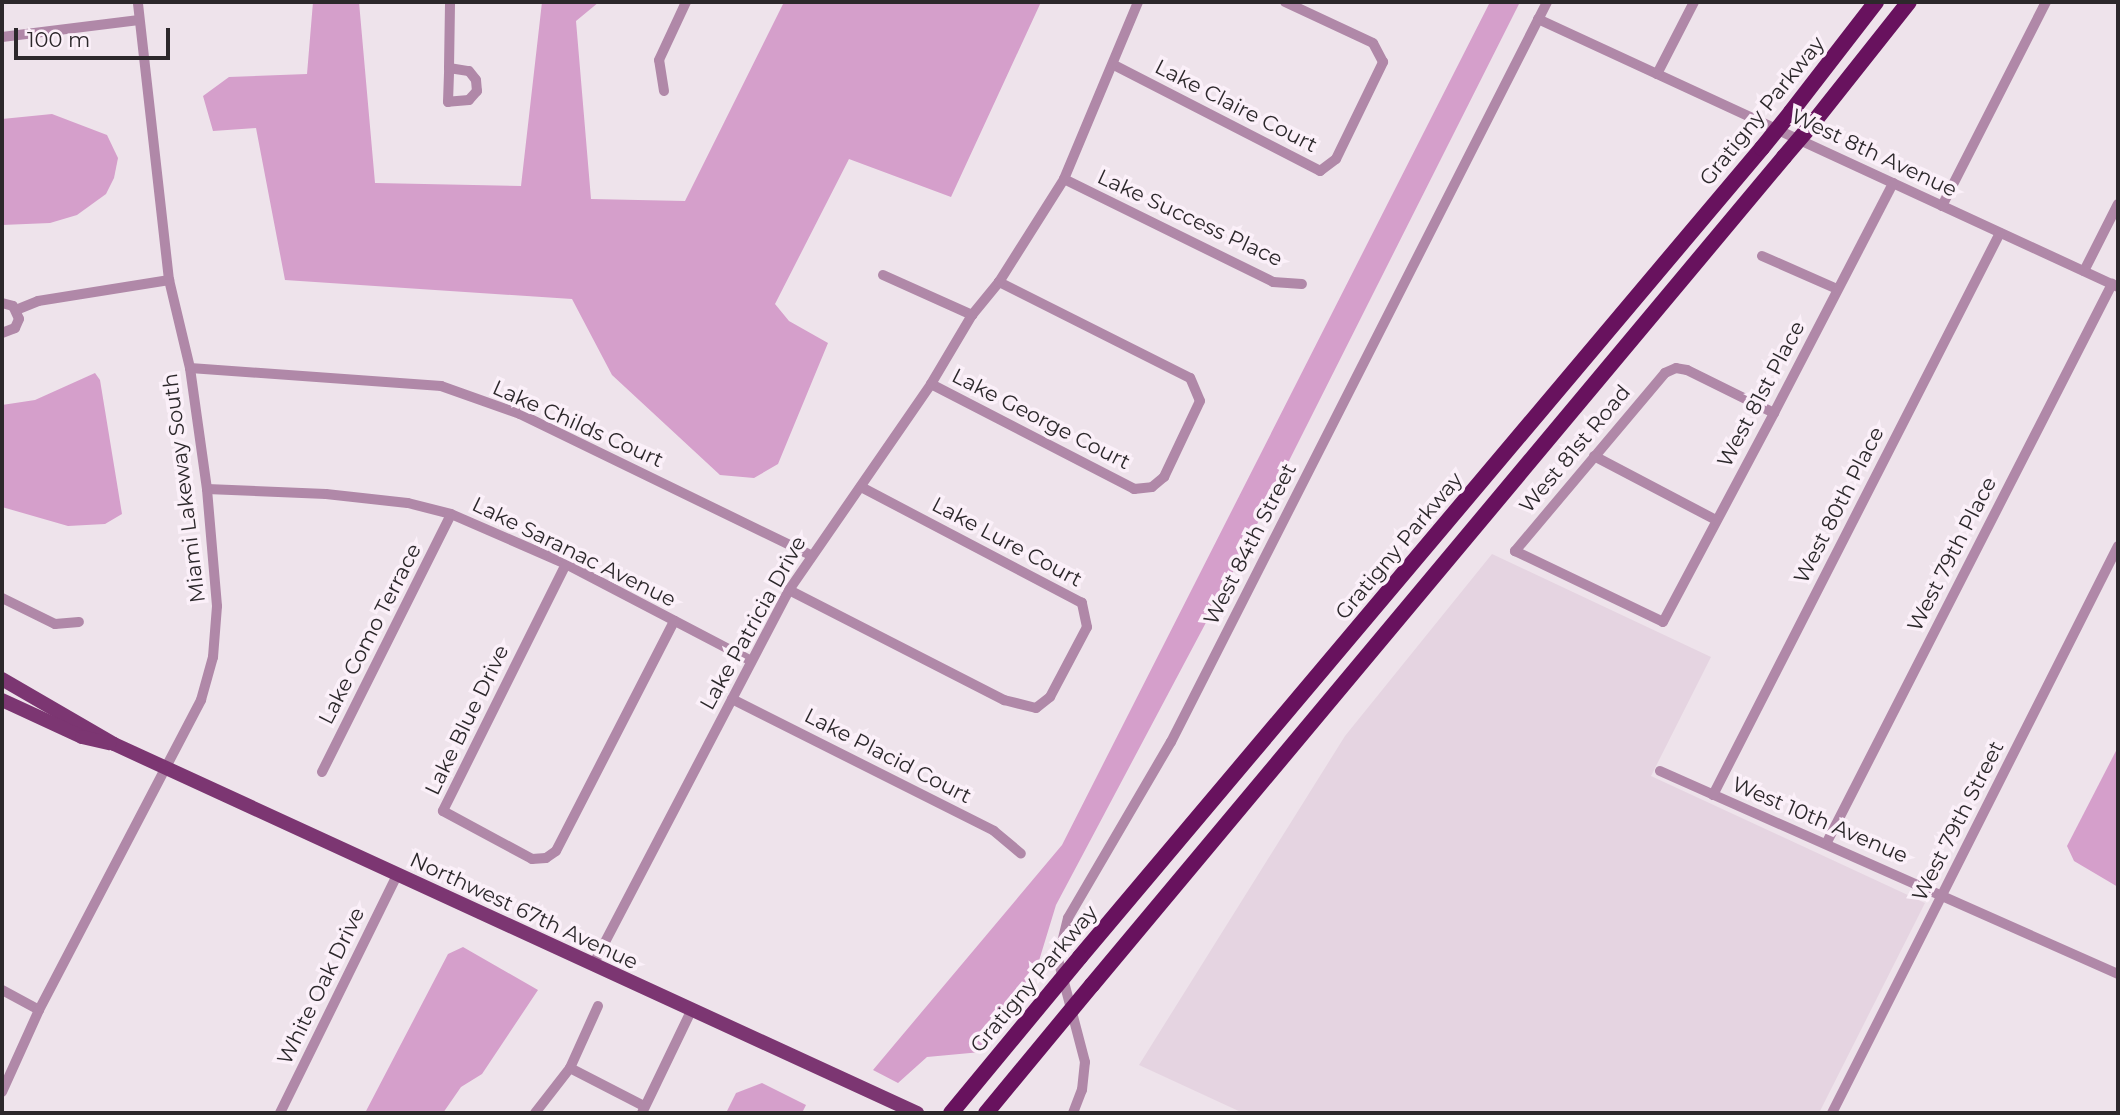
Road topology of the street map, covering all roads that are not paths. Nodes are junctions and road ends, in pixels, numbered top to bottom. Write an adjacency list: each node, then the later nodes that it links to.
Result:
1 (138, 2): 12 (street, Miami Lakeway South)
2 (450, 2): 15 (street)
3 (686, 2): 17 (street)
4 (1138, 2): 14 (street, Lake Patricia Drive)
5 (1284, 2): 14 (street, Lake Claire Court)
6 (1547, 2): 11 (street, West 84th Street)
7 (1694, 2): 16 (street)
8 (1876, 2): 76 (highway, Gratigny Parkway, bridge)
9 (1909, 2): 77 (highway, bridge)
10 (2046, 2): 21 (street)
11 (1538, 19): 16 (street, West 8th Avenue); 78 (street, West 84th Street)
12 (139, 20): 13 (street); 26 (street, Miami Lakeway South)
13 (2, 37)
14 (1115, 65): 18 (street, Lake Patricia Drive)
15 (449, 68): 15 (street)
16 (1657, 74): 19 (street, West 8th Avenue)
17 (664, 91)
18 (1064, 179): 27 (street, Lake Patricia Drive); 28 (street, Lake Success Place)
19 (1893, 183): 21 (street, West 8th Avenue); 30 (street, West 81st Place)
20 (2118, 204): 24 (street)
21 (1942, 206): 22 (street, West 8th Avenue)
22 (2000, 233): 24 (street, West 8th Avenue); 59 (street, West 80th Place)
23 (1762, 256): 30 (street)
24 (2084, 271): 29 (street, West 8th Avenue)
25 (883, 275): 33 (street)
26 (169, 280): 32 (street); 35 (street, Miami Lakeway South)
27 (999, 282): 33 (street, Lake Patricia Drive); 36 (street, Lake George Court)
28 (1302, 284)
29 (2115, 285): 60 (street, West 79th Place)
30 (1837, 289): 37 (street, West 81st Place)
31 (2, 303): 32 (street)
32 (16, 310): 34 (street)
33 (972, 315): 36 (street, Lake Patricia Drive)
34 (2, 333)
35 (190, 368): 40 (street, Miami Lakeway South); 44 (street, Lake Childs Court)
36 (931, 384): 39 (street, Lake Patricia Drive)
37 (1774, 413): 38 (street, West 81st Road); 42 (street, West 81st Place)
38 (1594, 456): 42 (street); 50 (street, West 81st Road)
39 (861, 487): 44 (street, Lake Patricia Drive); 46 (street, Lake Lure Court)
40 (207, 489): 41 (street, Lake Saranac Avenue); 56 (street, Miami Lakeway South)
41 (451, 514): 45 (street, Lake Saranac Avenue); 58 (street, Lake Como Terrace)
42 (1716, 520): 50 (street, West 81st Place)
43 (2118, 546): 63 (street, West 79th Street)
44 (811, 555): 46 (street, Lake Patricia Drive)
45 (566, 564): 48 (street, Lake Saranac Avenue); 48 (street, Lake Blue Drive)
46 (789, 590): 51 (street, Lake Patricia Drive)
47 (2, 598): 49 (street)
48 (674, 621): 51 (street, Lake Saranac Avenue)
49 (79, 622)
50 (1663, 622)
51 (750, 660): 53 (street, Lake Patricia Drive)
52 (2, 678): 55 (main road, Northwest 67th Avenue)
53 (732, 699): 61 (street, Lake Placid Court); 64 (street, Lake Patricia Drive)
54 (2, 700): 55 (main road, Northwest 67th Avenue)
55 (114, 744): 56 (main road, Northwest 67th Avenue)
56 (167, 769): 62 (main road, Northwest 67th Avenue); 68 (street, Miami Lakeway South)
57 (1660, 771): 59 (street, West 10th Avenue)
58 (322, 772)
59 (1713, 795): 60 (street, West 10th Avenue)
60 (1827, 842): 63 (street, West 10th Avenue)
61 (1021, 854)
62 (397, 875): 64 (main road, Northwest 67th Avenue); 73 (street, White Oak Drive)
63 (1943, 894): 65 (street, West 10th Avenue); 79 (street, West 79th Street)
64 (593, 965): 69 (main road, Northwest 67th Avenue)
65 (2118, 974)
66 (2, 990): 68 (street)
67 (598, 1006): 70 (street)
68 (39, 1010): 71 (street, Miami Lakeway South)
69 (691, 1011): 72 (street); 75 (main road, Northwest 67th Avenue)
70 (570, 1068): 72 (street); 74 (street)
71 (2, 1092)
72 (643, 1110)
73 (280, 1113)
74 (535, 1113)
75 (917, 1113)
76 (951, 1113)
77 (986, 1113)
78 (1073, 1113)
79 (1832, 1113)

